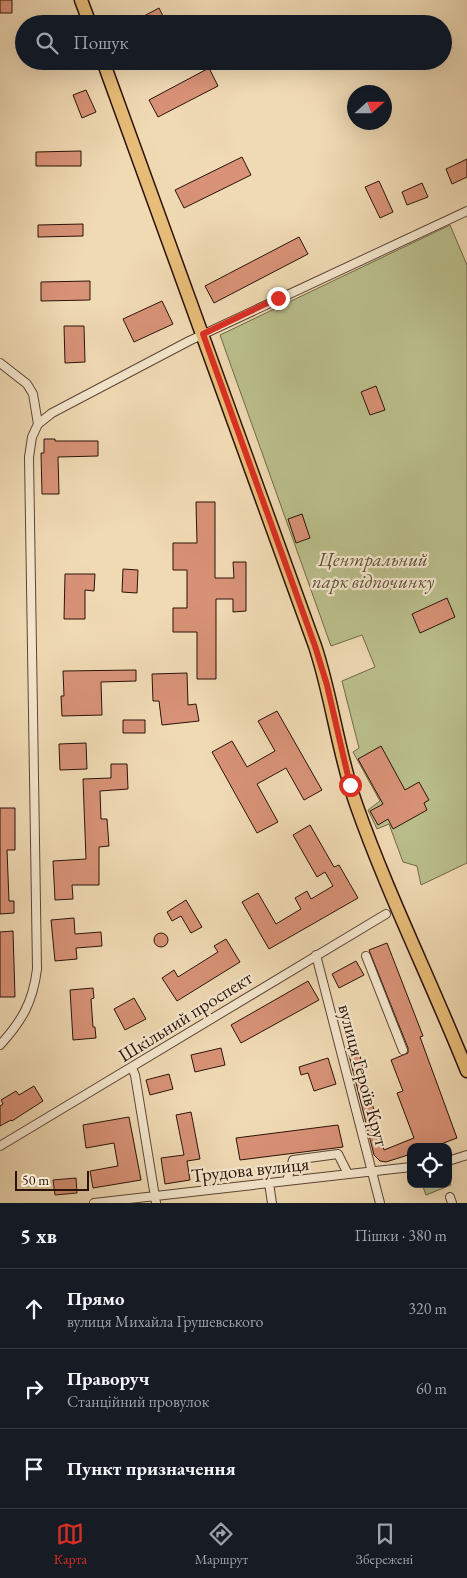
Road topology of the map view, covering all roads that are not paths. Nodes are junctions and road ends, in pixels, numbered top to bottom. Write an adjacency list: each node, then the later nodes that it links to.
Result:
1 (81, 0): 2 (main road)
2 (87, 15)
3 (106, 70): 5 (main road)
4 (467, 211): 5 (street)
5 (203, 334): 7 (street); 14 (main road)
6 (0, 363): 7 (street)
7 (38, 424): 11 (street)
8 (386, 914): 9 (street, Шкільний проспект)
9 (316, 955): 13 (street, Шкільний проспект); 19 (street, вулиця Героїв Крут)
10 (366, 956): 12 (street)
11 (0, 1046)
12 (403, 1050)
13 (132, 1068): 15 (street, Шкільний проспект); 23 (street)
14 (467, 1071)
15 (0, 1146)
16 (467, 1155): 17 (street)
17 (452, 1160)
18 (407, 1168): 19 (street, Трудова вулиця)
19 (372, 1172): 20 (street, Трудова вулиця); 27 (street, вулиця Героїв Крут)
20 (348, 1174): 21 (street, Трудова вулиця); 21 (street)
21 (287, 1181): 22 (street, Трудова вулиця)
22 (269, 1183): 23 (street, Трудова вулиця); 26 (street)
23 (156, 1200): 24 (street, Трудова вулиця)
24 (112, 1202): 25 (street, Трудова вулиця)
25 (94, 1203)
26 (272, 1203)
27 (380, 1203)

